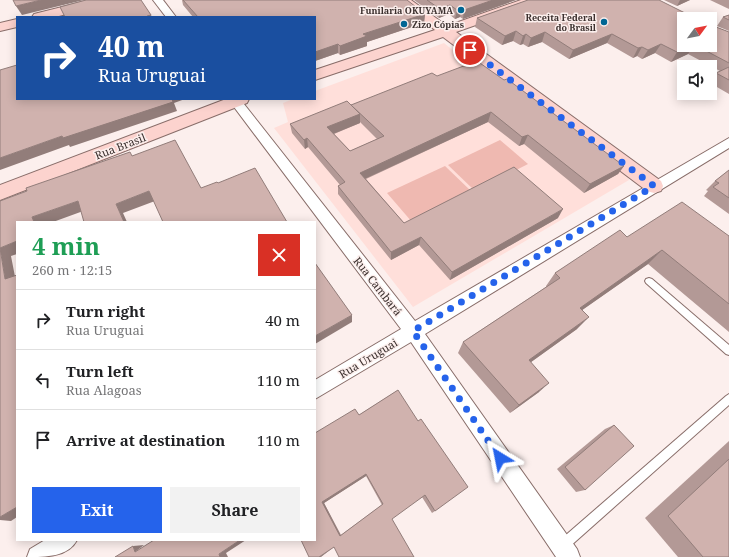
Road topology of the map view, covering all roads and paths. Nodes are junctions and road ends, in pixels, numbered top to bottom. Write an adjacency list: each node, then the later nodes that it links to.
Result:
1 (105, 0): 5 (street)
2 (158, 0): 6 (street)
3 (403, 0): 9 (street)
4 (533, 0): 9 (street)
5 (43, 16)
6 (170, 16)
7 (16, 23): 8 (street)
8 (0, 27)
9 (446, 32): 10 (street); 13 (street)
10 (316, 75)
11 (237, 100): 14 (street, Rua Brasil); 16 (street, Rua Cambará)
12 (729, 142): 13 (street, Rua Uruguai)
13 (654, 186): 16 (street, Rua Uruguai)
14 (0, 193)
15 (649, 281): 17 (lane)
16 (413, 331): 18 (street, Rua Uruguai); 21 (street, Rua Cambará)
17 (729, 351)
18 (316, 389)
19 (729, 399): 21 (lane)
20 (64, 541): 22 (street)
21 (565, 552)
22 (38, 557)

